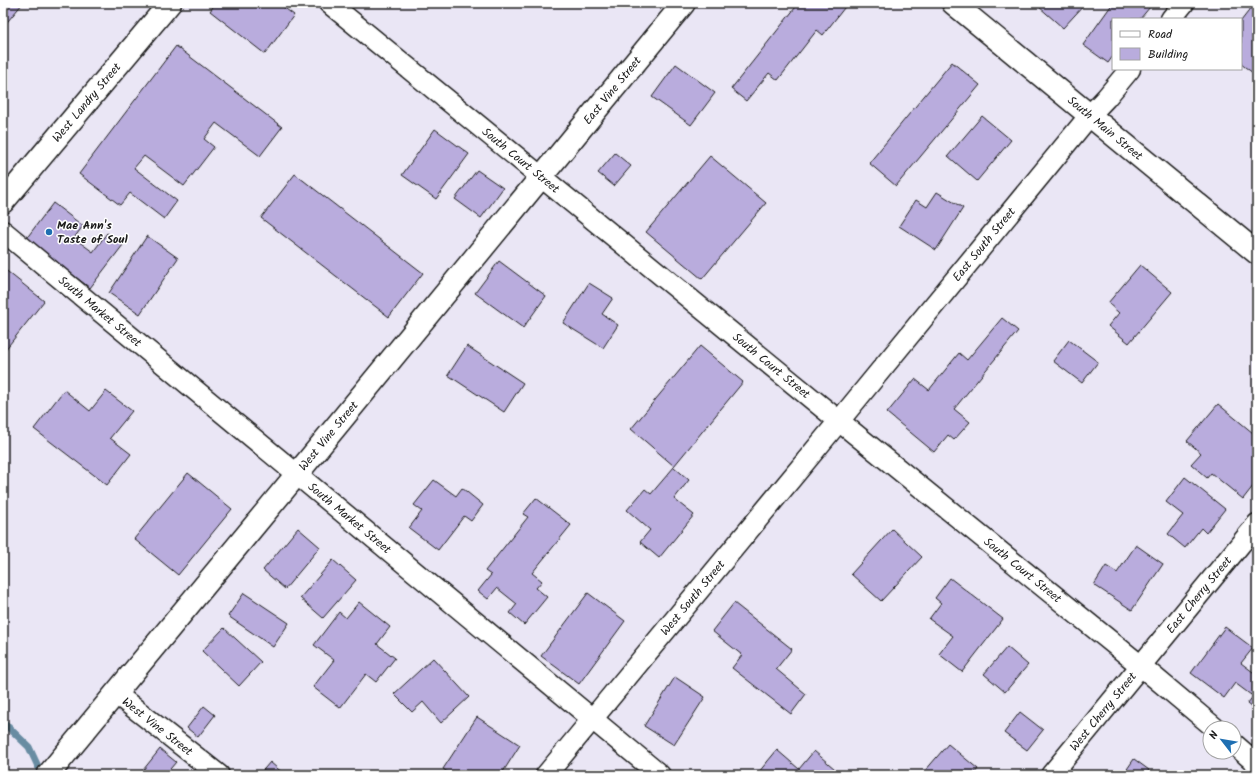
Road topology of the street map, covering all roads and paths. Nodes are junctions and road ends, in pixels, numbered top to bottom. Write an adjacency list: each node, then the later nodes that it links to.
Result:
1 (170, 3): 10 (main road, West Landry Street)
2 (329, 3): 9 (street, South Court Street)
3 (684, 3): 9 (main road, East Vine Street)
4 (953, 3): 8 (main road, South Main Street)
5 (1184, 3): 6 (street)
6 (1171, 18)
7 (1129, 70): 8 (street, East South Street)
8 (1090, 115): 12 (main road, South Main Street); 13 (street, East South Street)
9 (541, 177): 13 (street, South Court Street); 14 (main road, West Vine Street)
10 (3, 202)
11 (3, 231): 14 (street, South Market Street)
12 (1257, 253)
13 (839, 421): 16 (street, South Court Street); 18 (street, West South Street)
14 (297, 474): 17 (main road, West Vine Street); 18 (street, South Market Street)
15 (1257, 524): 16 (street, East Cherry Street)
16 (1141, 666): 19 (street, South Court Street); 26 (street, West Cherry Street)
17 (115, 693): 22 (main road, West Vine Street); 23 (street, West Vine Street)
18 (592, 719): 24 (street, West South Street); 25 (street, South Market Street)
19 (1205, 720)
20 (1242, 751): 21 (street)
21 (1257, 764)
22 (54, 768)
23 (219, 775)
24 (546, 775)
25 (660, 775)
26 (1051, 775)

